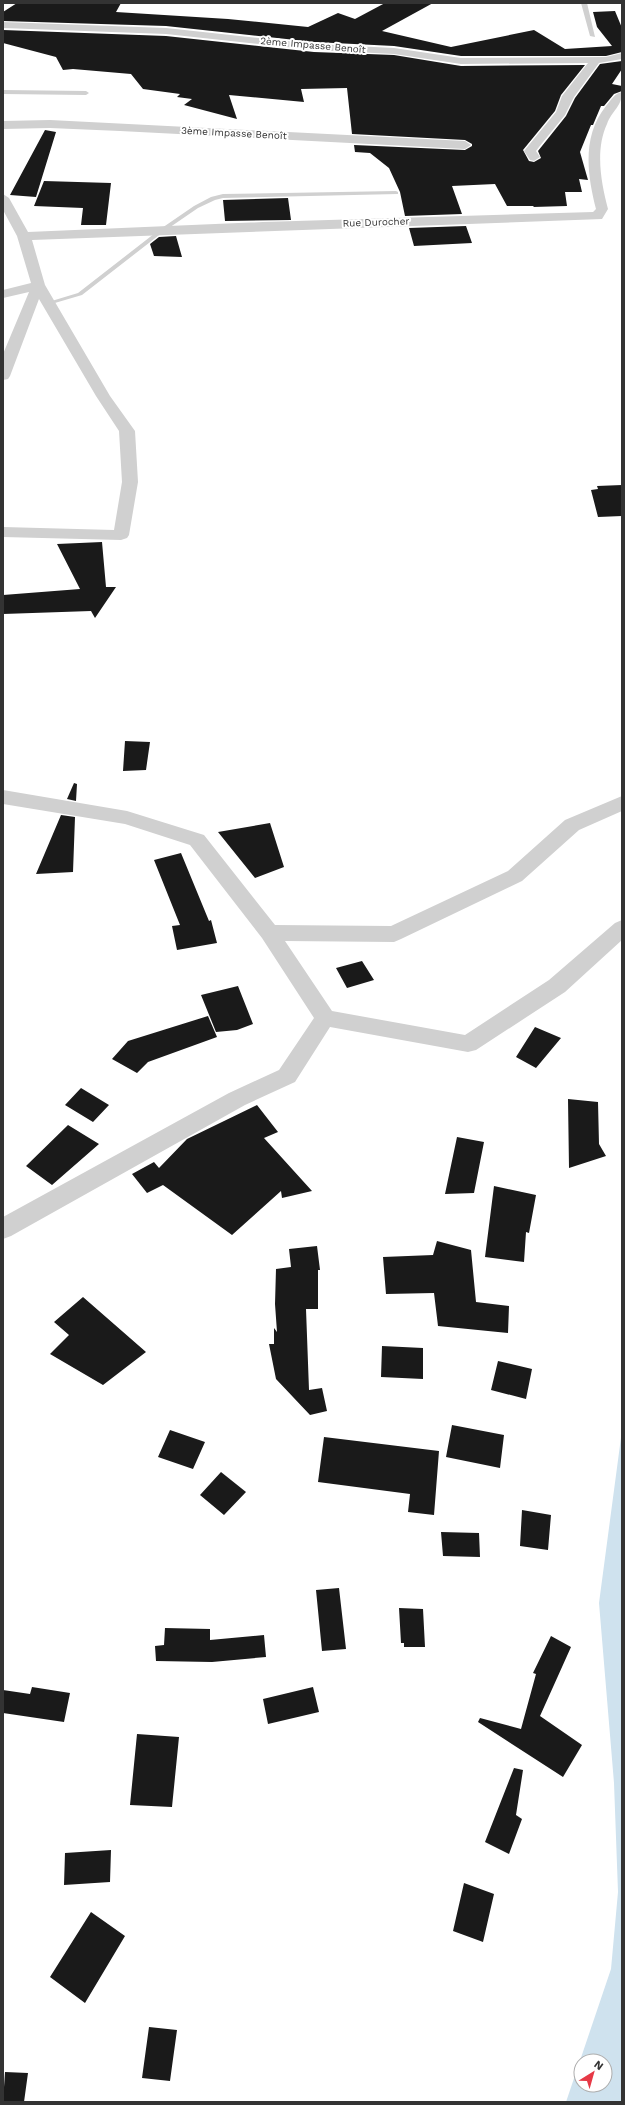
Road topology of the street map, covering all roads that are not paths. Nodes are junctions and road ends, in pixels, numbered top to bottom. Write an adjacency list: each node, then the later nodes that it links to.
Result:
1 (584, 3): 3 (lane)
2 (3, 25): 5 (street, 2ème Impasse Benoît)
3 (593, 36)
4 (622, 56): 5 (street, 2ème Impasse Benoît)
5 (596, 60): 11 (street)
6 (3, 92): 7 (lane)
7 (86, 93)
8 (622, 95): 14 (street, Rue Durocher)
9 (3, 124): 10 (street, 3ème Impasse Benoît)
10 (465, 145)
11 (534, 157)
12 (396, 193): 14 (lane)
13 (3, 198): 15 (street)
14 (161, 231): 15 (street, Rue Durocher); 18 (lane)
15 (24, 236): 16 (street)
16 (38, 285): 17 (street); 18 (street); 19 (street)
17 (3, 294)
18 (48, 303): 20 (street)
19 (3, 376)
20 (3, 532)
21 (3, 797): 24 (street)
22 (622, 803): 24 (street)
23 (622, 928): 25 (street)
24 (269, 933): 25 (street)
25 (325, 1018): 26 (street)
26 (3, 1229)

